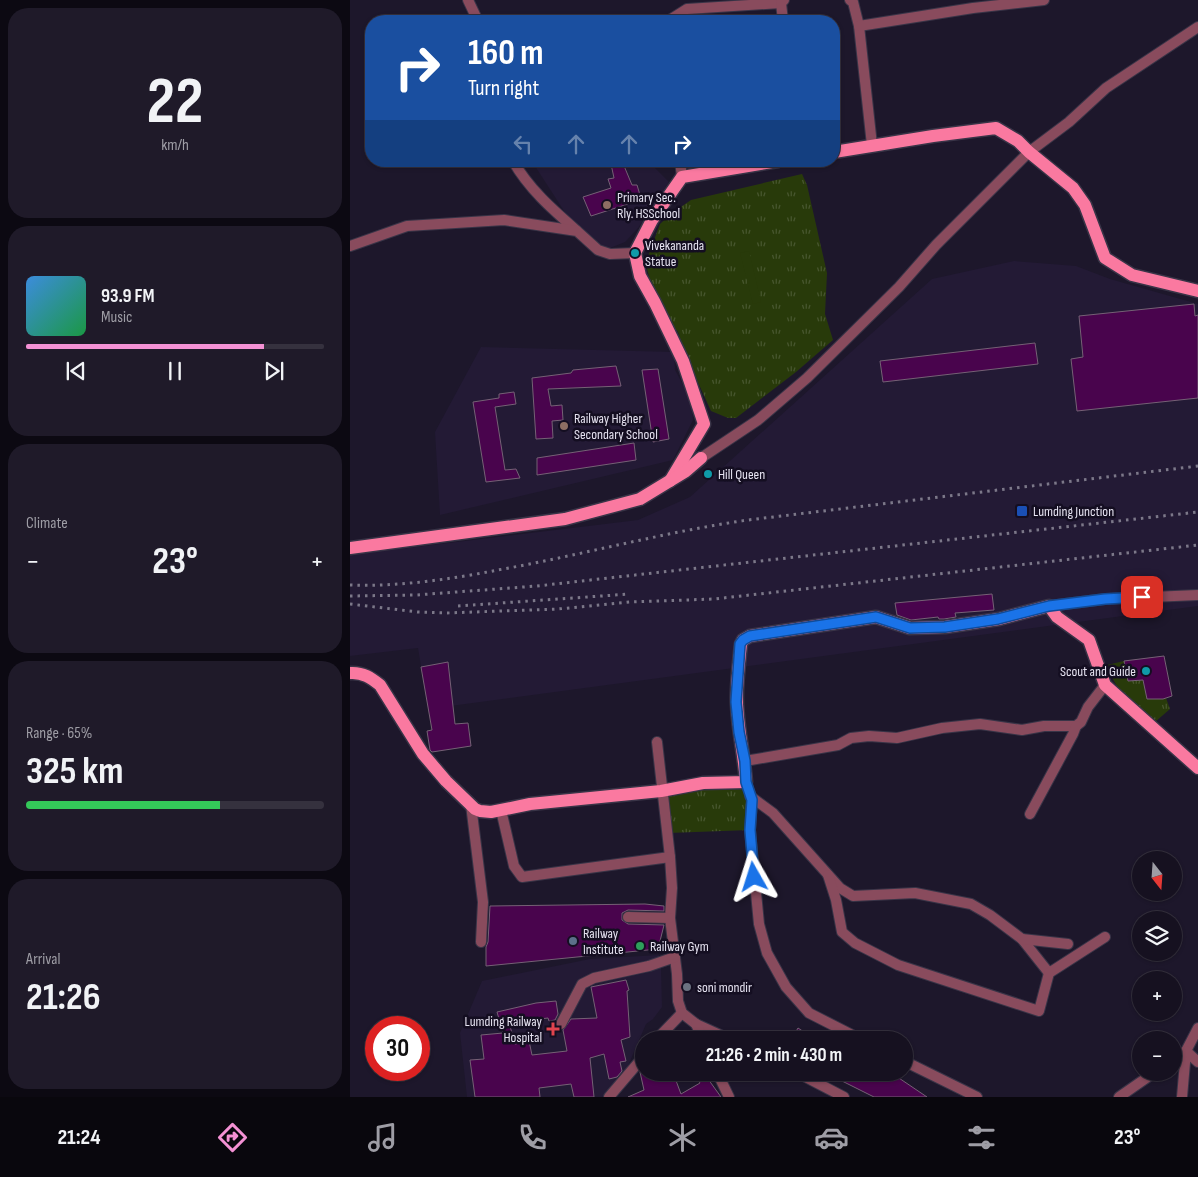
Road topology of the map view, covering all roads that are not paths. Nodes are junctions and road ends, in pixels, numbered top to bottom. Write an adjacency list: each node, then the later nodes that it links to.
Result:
1 (468, 0): 5 (street)
2 (1044, 0): 8 (street)
3 (853, 1): 8 (street)
4 (782, 2): 6 (street); 7 (street)
5 (475, 15)
6 (677, 15)
7 (783, 15)
8 (858, 26): 10 (street)
9 (1198, 27): 12 (street)
10 (872, 145): 11 (main road); 12 (main road)
11 (840, 151)
12 (1029, 152): 20 (main road); 21 (street)
13 (516, 167): 17 (street)
14 (681, 167): 16 (street)
15 (744, 167): 16 (main road)
16 (682, 178): 19 (main road)
17 (576, 231): 18 (street); 19 (street)
18 (350, 246)
19 (635, 254): 22 (main road)
20 (1198, 292)
21 (700, 458): 22 (main road)
22 (670, 481): 23 (main road)
23 (350, 548)
24 (1198, 595): 25 (street)
25 (1049, 606): 27 (main road); 30 (main road)
26 (350, 673): 35 (main road)
27 (1105, 685): 28 (street); 31 (main road)
28 (1076, 726): 30 (street); 37 (street)
29 (657, 742): 33 (street)
30 (745, 761): 32 (main road)
31 (1198, 768)
32 (746, 782): 33 (main road); 34 (street)
33 (661, 791): 36 (main road); 38 (street)
34 (750, 796): 39 (street); 55 (street)
35 (471, 805): 36 (main road); 44 (street)
36 (502, 810): 38 (street)
37 (1030, 814)
38 (670, 857): 41 (street)
39 (828, 875): 43 (street); 47 (street)
40 (628, 917): 41 (street)
41 (670, 918): 46 (street)
42 (1105, 936): 47 (street)
43 (1022, 939): 45 (street); 47 (street)
44 (482, 942)
45 (1068, 944)
46 (675, 957): 48 (street); 49 (street)
47 (1049, 973)
48 (682, 1012): 50 (street); 52 (street)
49 (561, 1024)
50 (696, 1024): 53 (street); 54 (street)
51 (1198, 1028): 56 (street)
52 (664, 1031)
53 (699, 1031)
54 (711, 1031)
55 (844, 1031)
56 (1186, 1051): 57 (street); 58 (street); 69 (street)
57 (1182, 1054)
58 (1198, 1062)
59 (913, 1065): 67 (street)
60 (635, 1067): 64 (street)
61 (721, 1081): 65 (street)
62 (813, 1081): 66 (street)
63 (1142, 1081): 68 (street)
64 (609, 1097)
65 (729, 1097)
66 (844, 1097)
67 (977, 1097)
68 (1119, 1097)
69 (1182, 1097)

